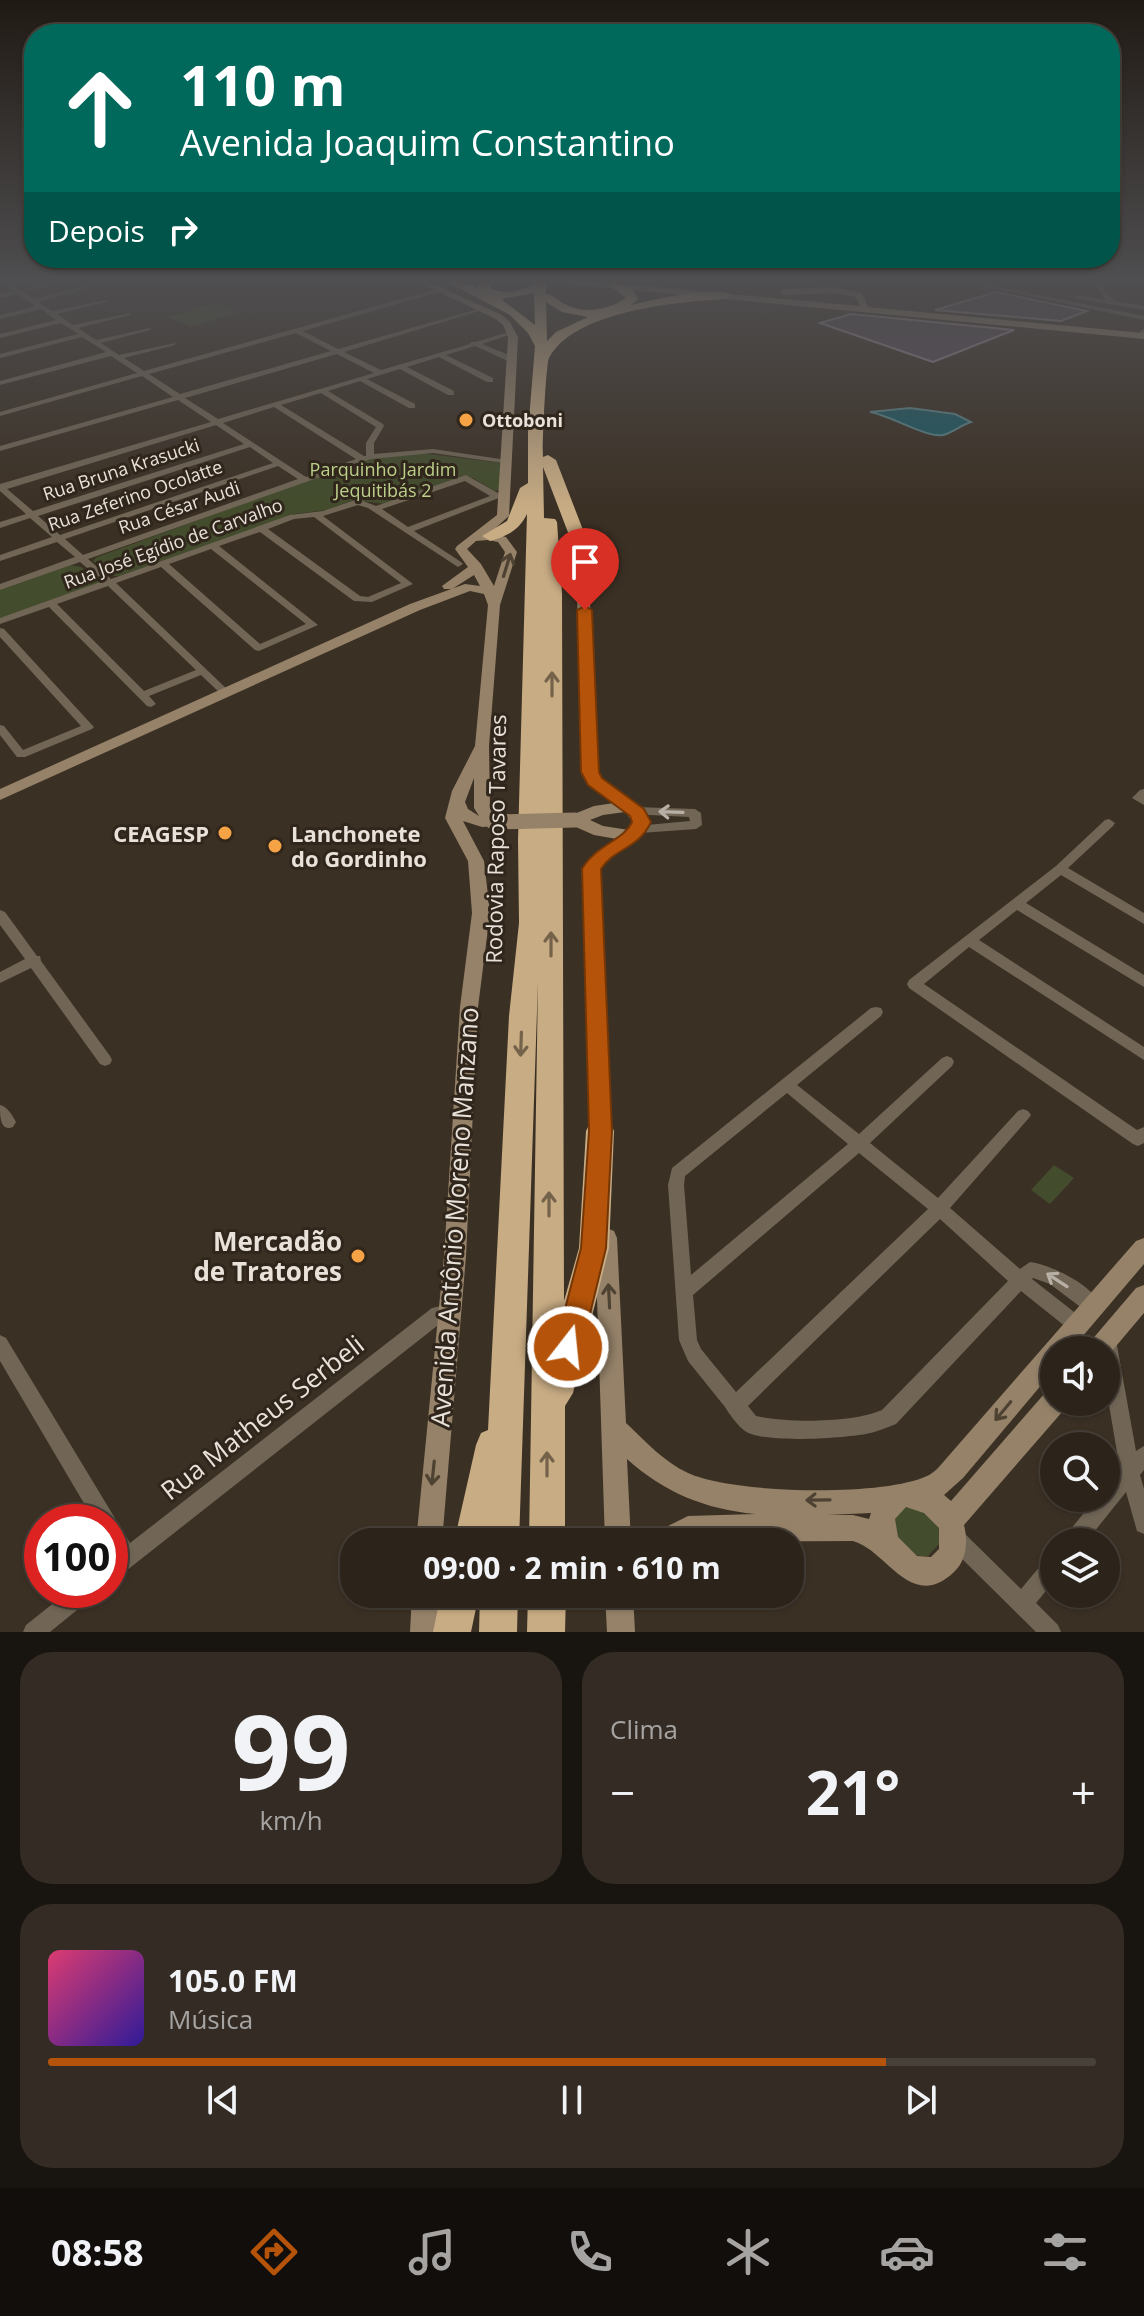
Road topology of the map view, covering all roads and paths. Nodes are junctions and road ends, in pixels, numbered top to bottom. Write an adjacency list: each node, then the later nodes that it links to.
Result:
1 (107, 357): 16 (street)
2 (119, 357): 13 (street)
3 (204, 357): 13 (street)
4 (316, 357): 19 (street)
5 (349, 357): 12 (street)
6 (428, 357): 11 (street)
7 (444, 357): 15 (street)
8 (506, 357): 10 (street)
9 (543, 357): 29 (highway, Rodovia Raposo Tavares)
10 (513, 360): 30 (main road)
11 (400, 366): 12 (street); 18 (street)
12 (378, 372): 14 (street)
13 (144, 374): 19 (street); 22 (street)
14 (360, 378): 17 (street); 21 (street)
15 (490, 380)
16 (0, 383)
17 (321, 390): 20 (street); 24 (street)
18 (451, 393)
19 (179, 397): 23 (street); 27 (street)
20 (274, 404): 23 (street); 26 (street)
21 (412, 406)
22 (0, 414)
23 (218, 422): 25 (street); 33 (street)
24 (370, 443): 26 (street); 28 (street)
25 (252, 444): 31 (street); 37 (street, Rua Bruna Krasucki)
26 (341, 446): 28 (street)
27 (0, 449)
28 (366, 458): 30 (street, Rua César Audi); 32 (street, Rua César Audi)
29 (542, 461): 41 (highway); 47 (highway); 91 (highway, Rodovia Raposo Tavares, one-way to 91); 105 (highway, Rodovia Raposo Tavares, one-way to 29)
30 (507, 462): 34 (main road)
31 (280, 463): 32 (street); 42 (street, Rua Zeferino Ocolatte)
32 (305, 480): 46 (street, Rua César Audi)
33 (0, 488): 37 (street)
34 (501, 495): 35 (street); 40 (street); 43 (main road)
35 (375, 509): 36 (street, Rua José Egídio de Carvalho); 40 (street)
36 (314, 513): 39 (street, Rua José Egídio de Carvalho); 39 (street)
37 (31, 515): 38 (street, Rua Bruna Krasucki); 42 (street)
38 (0, 525)
39 (261, 528): 44 (street, Rua José Egídio de Carvalho)
40 (407, 530): 49 (street)
41 (490, 536): 43 (main road); 53 (main road, one-way to 41)
42 (57, 538): 45 (street, Rua Zeferino Ocolatte); 46 (street)
43 (465, 544): 50 (main road)
44 (212, 545): 48 (street, Rua José Egídio de Carvalho); 48 (street)
45 (0, 558)
46 (79, 559): 51 (street); 52 (street, Rua César Audi)
47 (582, 561): 69 (main road, one-way to 47)
48 (162, 563): 51 (street, Rua José Egídio de Carvalho)
49 (458, 564)
50 (477, 567): 53 (main road); 58 (main road)
51 (109, 582): 54 (street, Rua José Egídio de Carvalho); 57 (street)
52 (0, 587)
53 (492, 598): 58 (main road); 62 (main road)
54 (51, 603): 55 (street, Rua José Egídio de Carvalho); 59 (street)
55 (0, 621)
56 (0, 631): 61 (street)
57 (202, 671): 58 (street); 59 (street)
58 (222, 690): 63 (main road); 65 (main road)
59 (143, 695): 60 (street)
60 (151, 704)
61 (0, 728)
62 (482, 746): 67 (main road); 70 (main road)
63 (0, 785)
64 (1144, 793): 66 (street)
65 (0, 795)
66 (1144, 801)
67 (458, 803): 70 (main road); 96 (main road, Avenida Antônio Moreno Manzano)
68 (575, 820): 69 (main road, one-way to 68); 69 (main road); 70 (main road, bridge)
69 (634, 820): 86 (main road)
70 (493, 822)
71 (1109, 823): 72 (street)
72 (1060, 869): 73 (street); 75 (street)
73 (1016, 903): 76 (street); 79 (street)
74 (0, 915): 77 (street)
75 (1144, 919)
76 (968, 940): 81 (street); 87 (street)
77 (35, 960): 78 (street); 82 (street)
78 (0, 978)
79 (1144, 982)
80 (876, 1012): 84 (street)
81 (1144, 1054)
82 (105, 1060)
83 (947, 1062): 88 (street)
84 (786, 1084): 88 (street); 93 (street)
85 (1023, 1115): 89 (street)
86 (600, 1131): 105 (highway); 106 (main road, one-way to 86)
87 (1144, 1133)
88 (858, 1145): 89 (street); 93 (street)
89 (939, 1209): 92 (street); 102 (street)
90 (1144, 1248): 95 (main road)
91 (512, 1256): 113 (highway); 114 (highway, Rodovia Raposo Tavares)
92 (1021, 1281): 95 (street, one-way to 92); 97 (street); 102 (street)
93 (685, 1291): 102 (street)
94 (1144, 1296): 99 (main road)
95 (1093, 1306): 97 (main road)
96 (450, 1312): 112 (main road, Avenida Antônio Moreno Manzano, one-way to 112); 121 (street, Rua Matheus Serbeli)
97 (1077, 1325): 98 (main road)
98 (1068, 1336)
99 (1111, 1336)
100 (0, 1344): 110 (street)
101 (1040, 1369): 109 (main road, one-way to 109)
102 (734, 1406)
103 (1043, 1416): 119 (main road)
104 (1118, 1416): 108 (street)
105 (548, 1421): 115 (highway, Rodovia Raposo Tavares, one-way to 105)
106 (615, 1430): 109 (main road, one-way to 106); 116 (main road)
107 (1144, 1455): 108 (street)
108 (1130, 1473): 111 (street); 118 (street)
109 (902, 1497): 119 (main road); 120 (main road)
110 (95, 1504)
111 (1144, 1524)
112 (430, 1528)
113 (475, 1528)
114 (502, 1528)
115 (547, 1528)
116 (618, 1528)
117 (698, 1528): 120 (main road)
118 (1085, 1528)
119 (952, 1530): 120 (main road); 123 (street)
120 (886, 1545)
121 (128, 1556)
122 (1040, 1582): 123 (street)
123 (1022, 1604): 136 (street)
124 (63, 1608): 130 (street)
125 (425, 1608): 131 (main road)
126 (457, 1608): 132 (highway)
127 (499, 1608): 133 (highway)
128 (547, 1608): 134 (highway)
129 (620, 1608): 135 (main road)
130 (33, 1632)
131 (424, 1632)
132 (452, 1632)
133 (498, 1632)
134 (546, 1632)
135 (621, 1632)
136 (1051, 1632)

